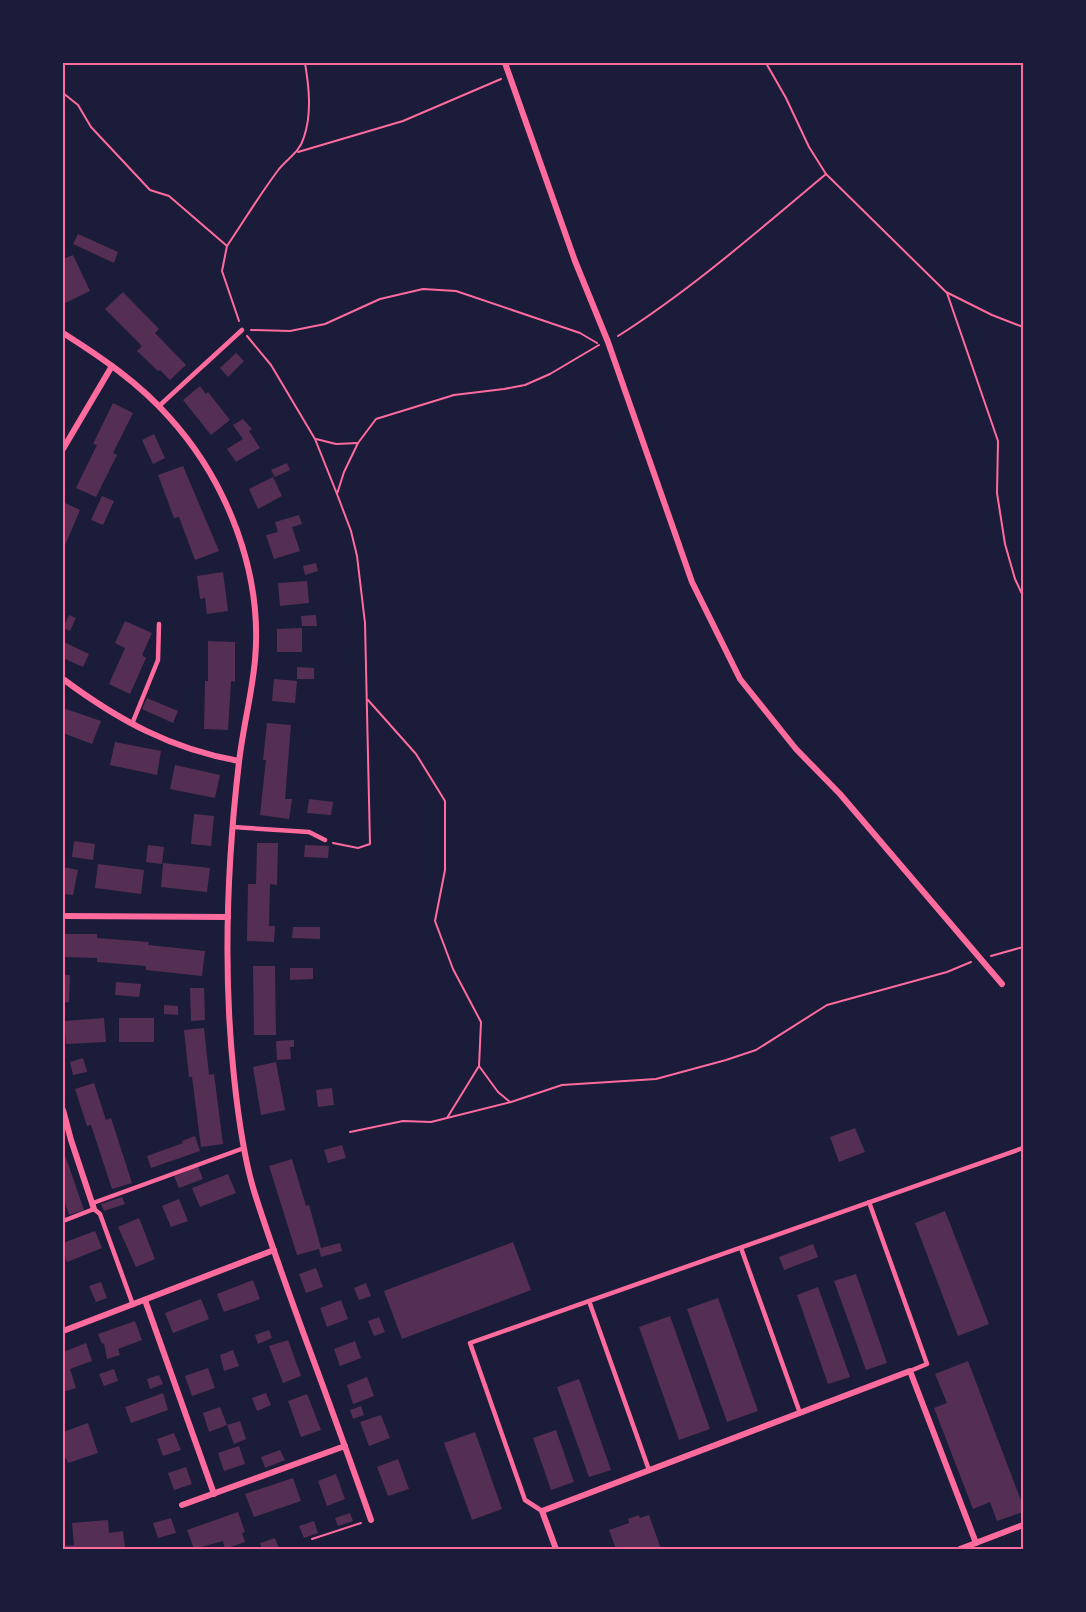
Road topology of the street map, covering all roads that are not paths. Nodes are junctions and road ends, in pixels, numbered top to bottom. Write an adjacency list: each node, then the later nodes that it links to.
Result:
1 (505, 63): 15 (street)
2 (242, 330): 5 (lane)
3 (63, 333): 4 (street)
4 (112, 366): 5 (street); 6 (street)
5 (159, 406): 10 (street)
6 (63, 449)
7 (159, 624): 9 (lane)
8 (63, 679): 9 (street)
9 (132, 725): 10 (street)
10 (239, 761): 11 (street)
11 (233, 827): 12 (lane); 14 (street)
12 (325, 840)
13 (63, 916): 14 (street)
14 (228, 917): 19 (street)
15 (1002, 984)
16 (63, 1110): 17 (street)
17 (71, 1140): 18 (street); 22 (street)
18 (63, 1142)
19 (244, 1148): 22 (lane); 25 (street)
20 (1023, 1148): 21 (lane)
21 (869, 1202): 24 (lane); 30 (lane)
22 (94, 1206): 23 (lane); 28 (lane)
23 (63, 1221)
24 (741, 1248): 27 (lane); 31 (lane)
25 (274, 1250): 26 (street); 32 (street)
26 (146, 1300): 28 (street); 34 (street)
27 (590, 1301): 33 (lane); 36 (lane)
28 (133, 1305): 29 (street)
29 (63, 1331)
30 (910, 1371): 31 (street); 39 (street)
31 (800, 1413): 33 (street)
32 (345, 1446): 34 (street); 37 (street)
33 (649, 1470): 36 (street)
34 (214, 1494): 35 (street)
35 (182, 1505)
36 (542, 1511): 40 (street)
37 (371, 1520)
38 (1023, 1525): 39 (street)
39 (976, 1543): 41 (street)
40 (556, 1549)
41 (960, 1549)

